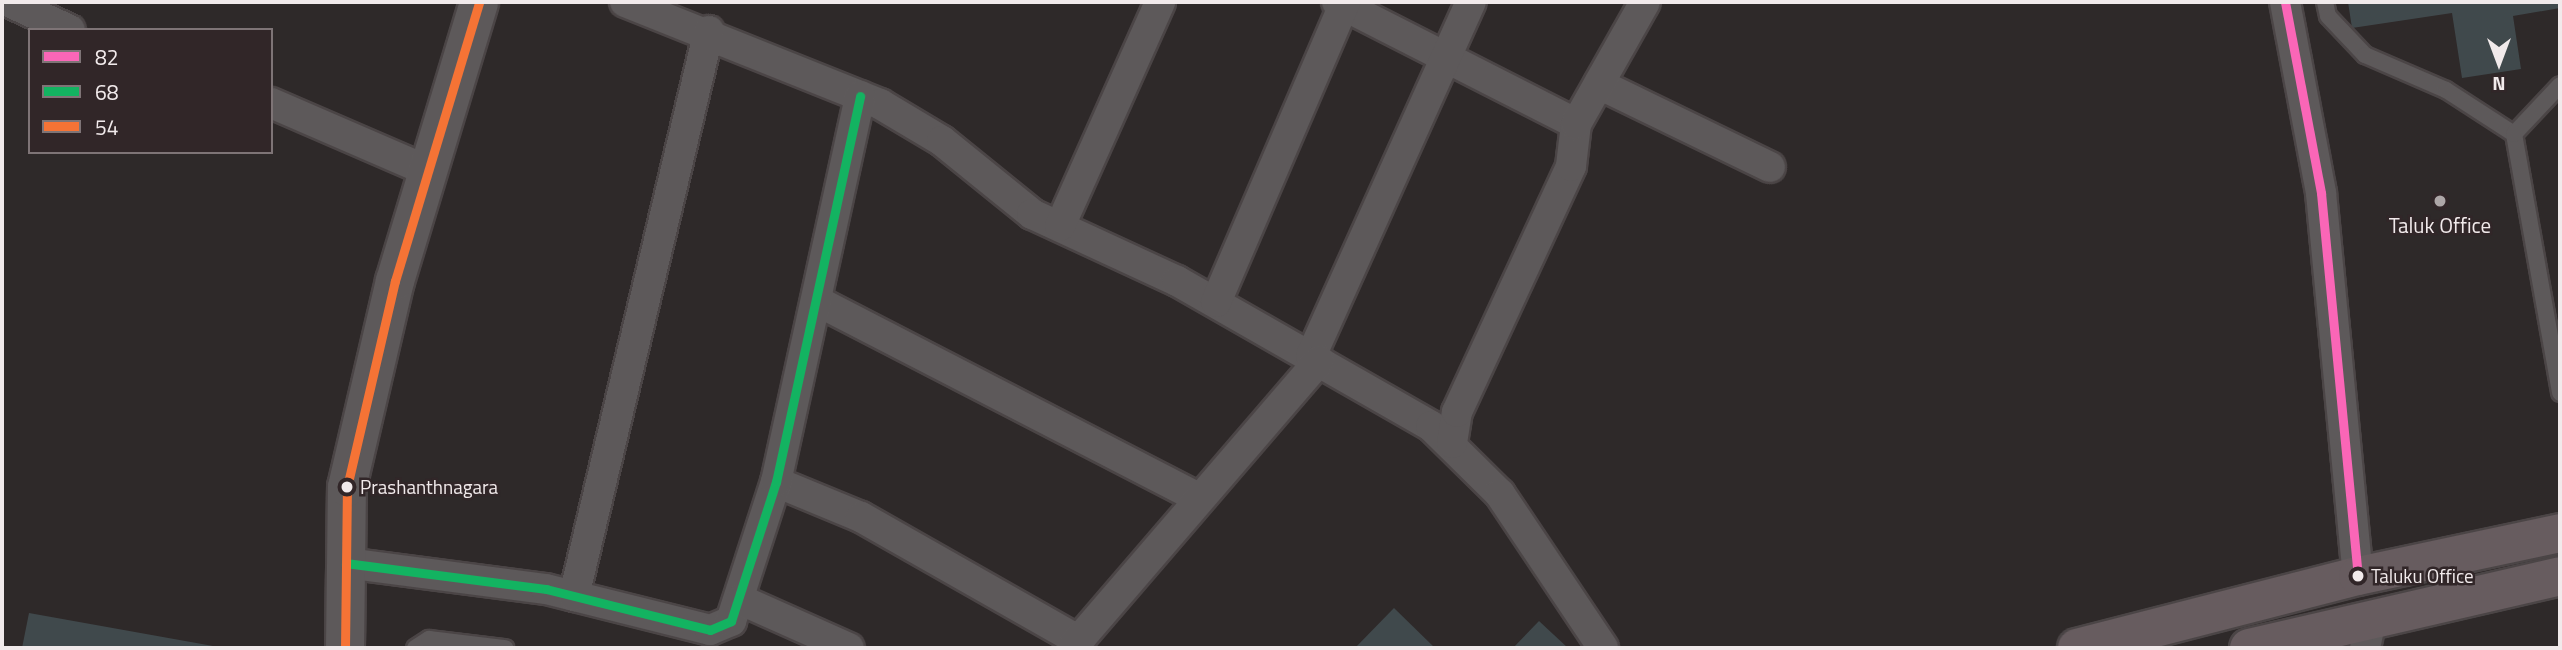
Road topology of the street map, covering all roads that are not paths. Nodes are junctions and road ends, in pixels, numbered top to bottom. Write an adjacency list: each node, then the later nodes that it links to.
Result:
1 (9, 2): 10 (street)
2 (479, 2): 20 (main road)
3 (625, 2): 11 (street)
4 (1160, 2): 21 (street)
5 (1471, 2): 12 (street)
6 (1645, 2): 13 (street)
7 (2285, 2): 31 (street)
8 (2325, 2): 18 (lane)
9 (1342, 3): 12 (street); 23 (street)
10 (66, 28)
11 (709, 31): 15 (street); 33 (street)
12 (1443, 59): 17 (street); 24 (street)
13 (1599, 84): 17 (street); 19 (street)
14 (2560, 85): 18 (lane)
15 (860, 96): 21 (street); 22 (street)
16 (273, 104): 20 (street)
17 (1576, 124): 26 (street)
18 (2514, 134): 25 (lane)
19 (1770, 167)
20 (428, 171): 30 (main road)
21 (1060, 226): 23 (street)
22 (817, 301): 27 (street); 28 (street)
23 (1216, 302): 24 (street)
24 (1315, 359): 26 (street); 28 (street)
25 (2560, 393)
26 (1452, 443): 41 (street)
27 (776, 482): 34 (street); 36 (street)
28 (1198, 498): 36 (street)
29 (2560, 533): 31 (main road)
30 (346, 564): 33 (street); 37 (main road)
31 (2358, 576): 42 (main road)
32 (2560, 576): 35 (main road)
33 (573, 596): 34 (street)
34 (741, 600): 40 (street)
35 (2368, 634): 43 (main road)
36 (1076, 645)
37 (345, 648)
38 (415, 648): 39 (lane)
39 (505, 648)
40 (849, 648)
41 (1603, 648)
42 (2077, 648)
43 (2249, 648)

